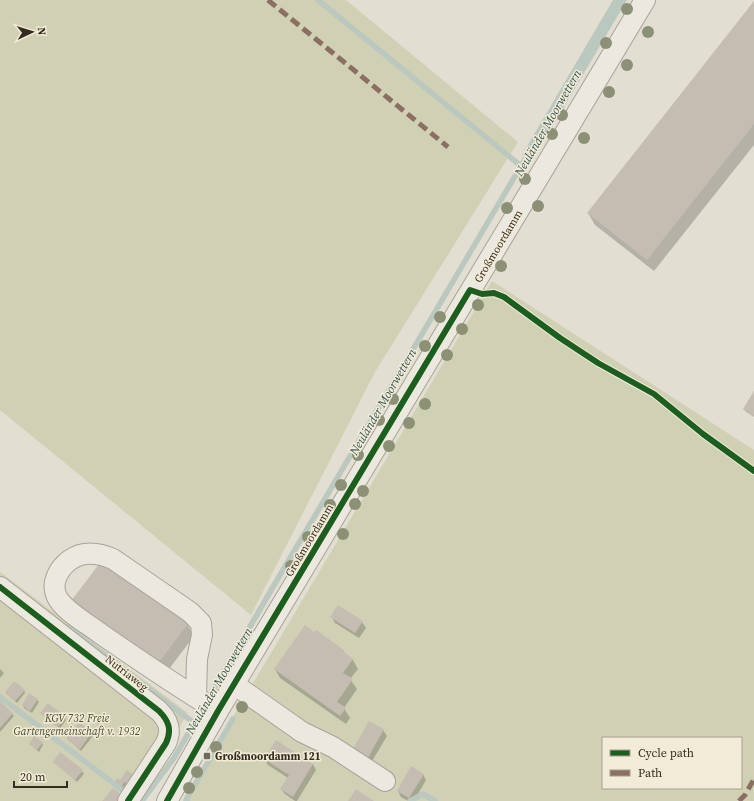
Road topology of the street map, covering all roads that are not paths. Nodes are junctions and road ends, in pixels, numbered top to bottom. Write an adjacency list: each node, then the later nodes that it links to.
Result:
1 (645, 0): 3 (street, Großmoordamm)
2 (0, 588): 6 (street, Nutriaweg)
3 (235, 685): 4 (street, Großmoordamm); 5 (street)
4 (206, 704): 4 (street); 7 (street, Großmoordamm)
5 (386, 781)
6 (130, 798)
7 (167, 801)

